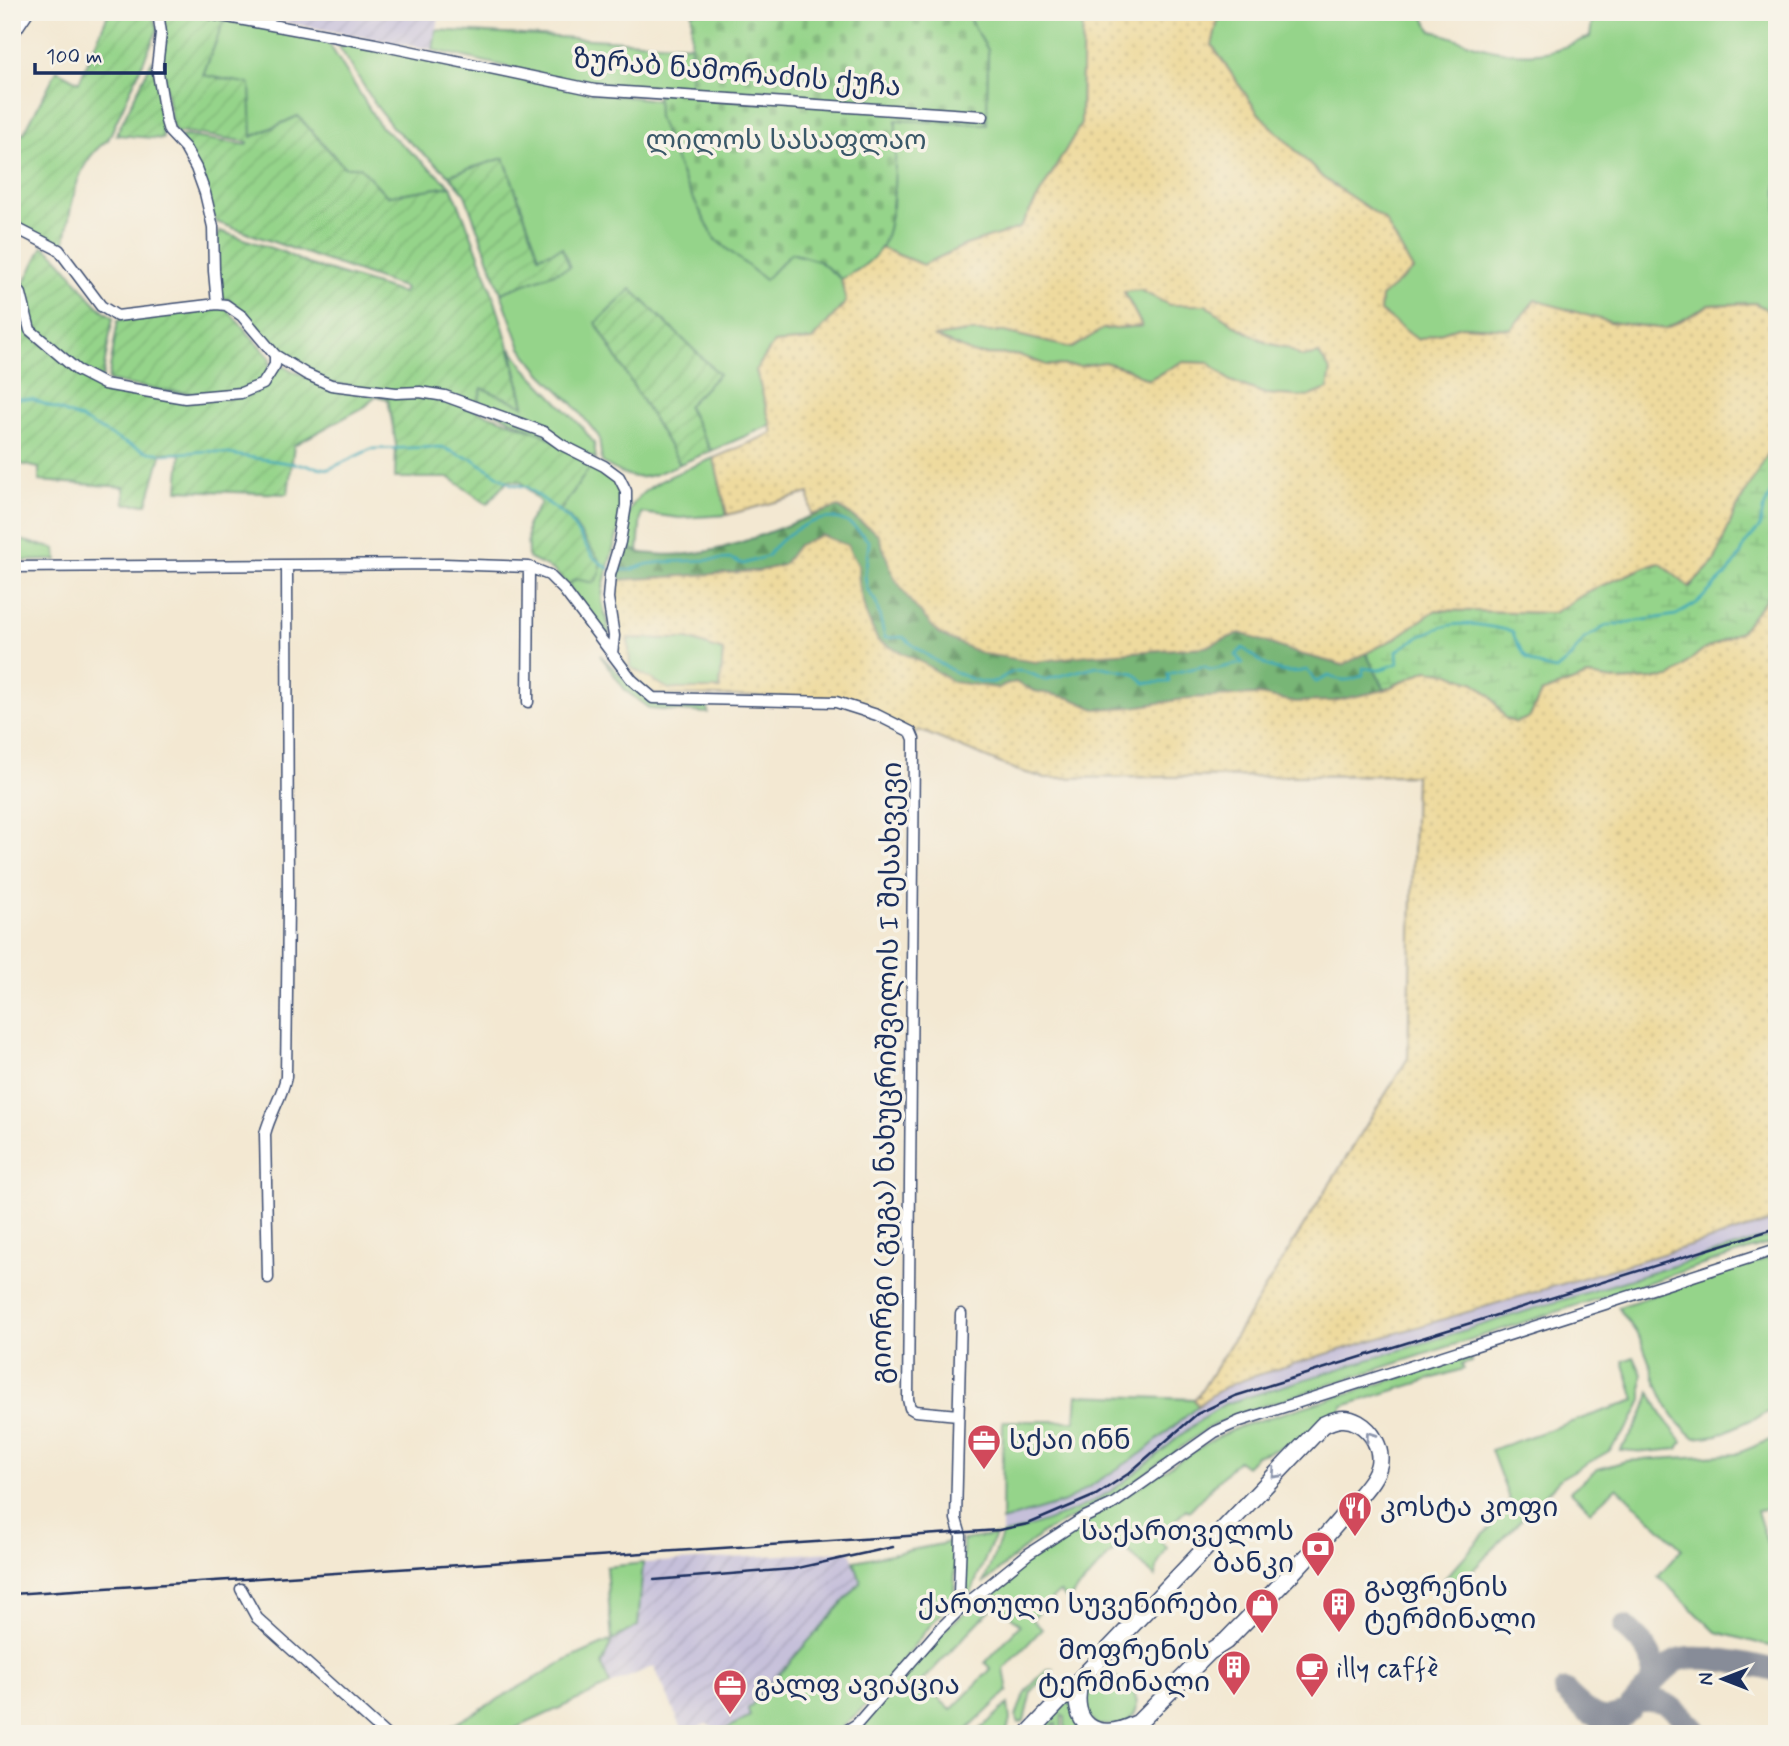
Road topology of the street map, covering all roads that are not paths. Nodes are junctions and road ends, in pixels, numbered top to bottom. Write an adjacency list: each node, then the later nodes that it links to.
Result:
1 (28, 12): 4 (street)
2 (158, 12): 8 (street)
3 (200, 12): 5 (street, ზურაბ ნამორაძის ქუჩა)
4 (12, 36)
5 (983, 116)
6 (12, 226): 8 (street)
7 (12, 282): 9 (street)
8 (218, 304): 9 (street)
9 (275, 355): 13 (street)
10 (286, 565): 11 (street); 12 (street); 16 (street)
11 (12, 567)
12 (529, 567): 13 (street); 14 (street)
13 (612, 654): 18 (street, გიორგი (გუგა) ნახუცრიშვილის I შესახვევი)
14 (528, 702)
15 (1777, 1249): 20 (street)
16 (268, 1278)
17 (961, 1314): 18 (street)
18 (958, 1415): 20 (street)
19 (241, 1589): 23 (street)
20 (967, 1604): 24 (street)
21 (1080, 1681): 22 (main road); 22 (main road, one-way to 21); 25 (main road)
22 (1133, 1728)
23 (385, 1734)
24 (841, 1734)
25 (1028, 1734)

